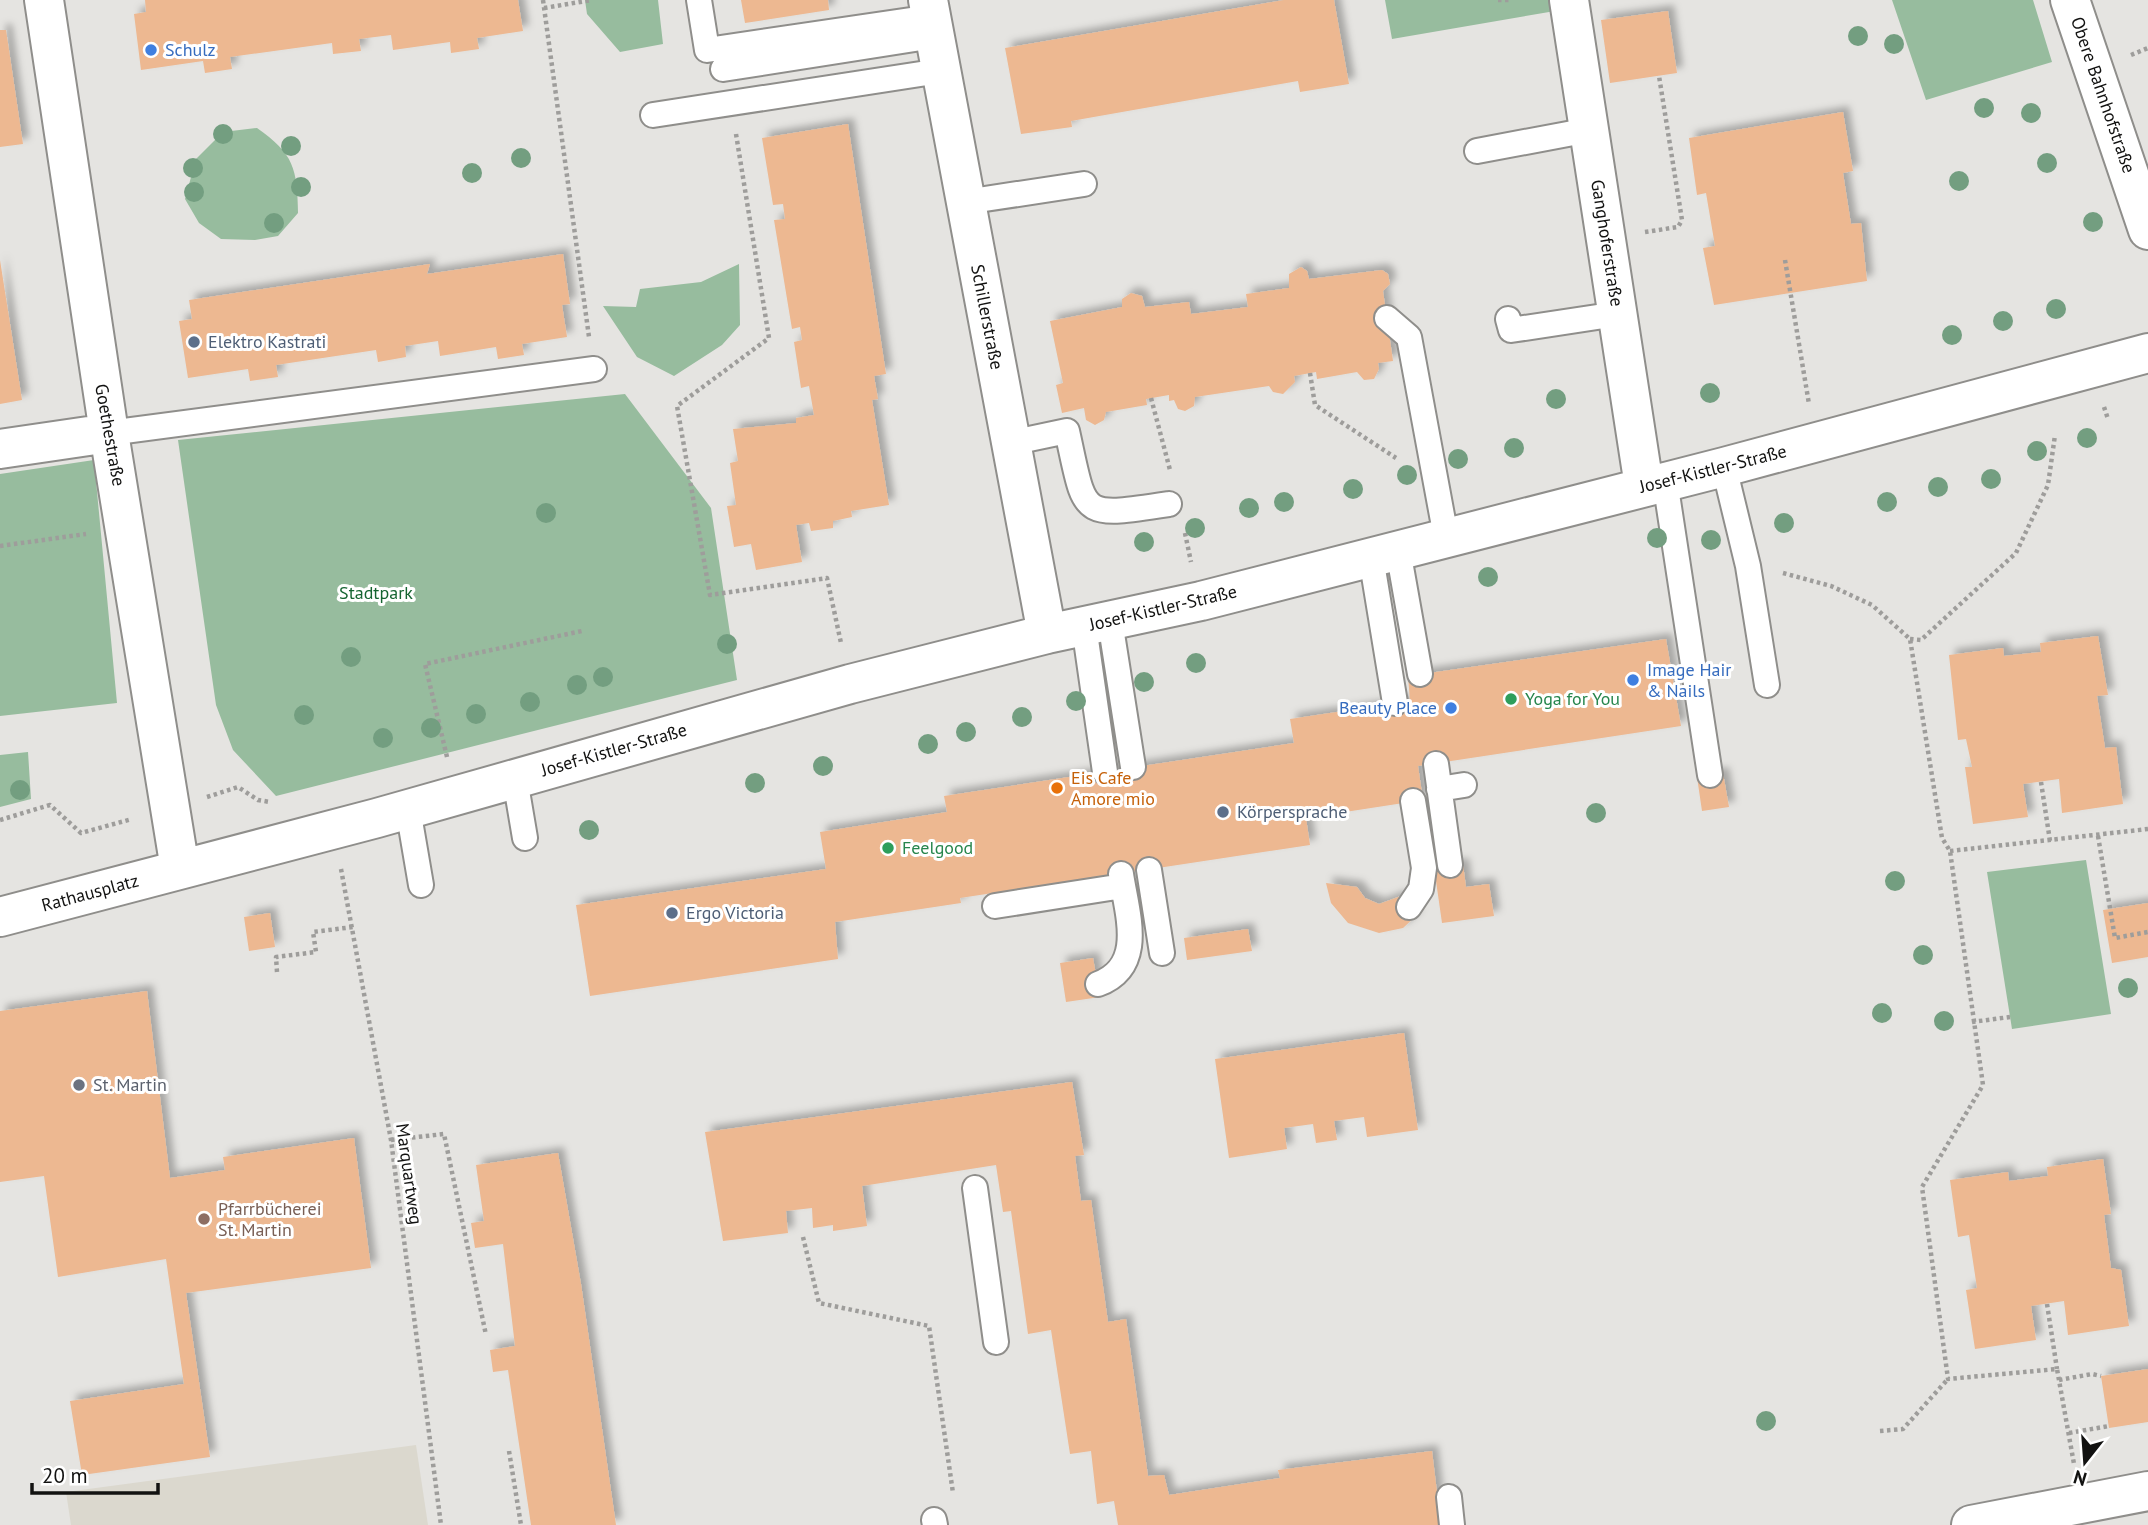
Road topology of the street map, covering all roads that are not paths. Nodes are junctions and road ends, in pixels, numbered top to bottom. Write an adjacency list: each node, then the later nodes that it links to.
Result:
1 (44, 0): 18 (street, Goethestraße)
2 (699, 0): 5 (lane)
3 (1569, 0): 8 (street, Ganghoferstraße)
4 (2070, 0): 12 (street, Obere Bahnhofstraße)
5 (933, 31): 6 (lane); 7 (lane); 11 (street, Schillerstraße)
6 (723, 69)
7 (653, 115)
8 (1589, 130): 9 (lane); 13 (street, Ganghoferstraße)
9 (1477, 151)
10 (1084, 184): 11 (lane)
11 (965, 202): 19 (street, Schillerstraße)
12 (2148, 230)
13 (1617, 314): 15 (lane); 22 (street, Ganghoferstraße)
14 (1387, 318): 24 (lane)
15 (1508, 319)
16 (2148, 354): 21 (street, Josef-Kistler-Straße)
17 (594, 369): 18 (lane)
18 (109, 433): 20 (street); 42 (street, Goethestraße)
19 (1010, 443): 23 (lane); 27 (street, Schillerstraße)
20 (0, 449)
21 (1724, 467): 22 (street, Josef-Kistler-Straße); 29 (lane)
22 (1655, 484): 24 (street, Josef-Kistler-Straße); 34 (lane)
23 (1169, 504)
24 (1446, 537): 25 (street, Josef-Kistler-Straße)
25 (1385, 553): 26 (street, Josef-Kistler-Straße); 28 (lane); 30 (lane)
26 (1097, 624): 27 (street, Josef-Kistler-Straße); 32 (lane); 33 (lane)
27 (1047, 634): 35 (street, Josef-Kistler-Straße)
28 (1420, 674)
29 (1767, 685)
30 (1395, 703)
31 (1436, 764): 37 (lane)
32 (1133, 767)
33 (1105, 772)
34 (1710, 775)
35 (515, 779): 39 (street, Josef-Kistler-Straße); 40 (lane)
36 (1464, 785): 37 (lane)
37 (1439, 789): 41 (lane)
38 (1413, 801): 46 (lane)
39 (408, 809): 42 (street, Josef-Kistler-Straße); 44 (lane)
40 (525, 838)
41 (1450, 865)
42 (180, 869): 47 (street, Rathausplatz)
43 (1149, 870): 48 (lane)
44 (421, 885)
45 (995, 906): 49 (lane)
46 (1409, 907)
47 (0, 917)
48 (1162, 953)
49 (1098, 984)
50 (975, 1188): 51 (lane)
51 (996, 1342)
52 (2148, 1491): 54 (street)
53 (1449, 1497): 55 (lane)
54 (2024, 1520): 56 (street)
55 (1452, 1525)
56 (1971, 1525)

